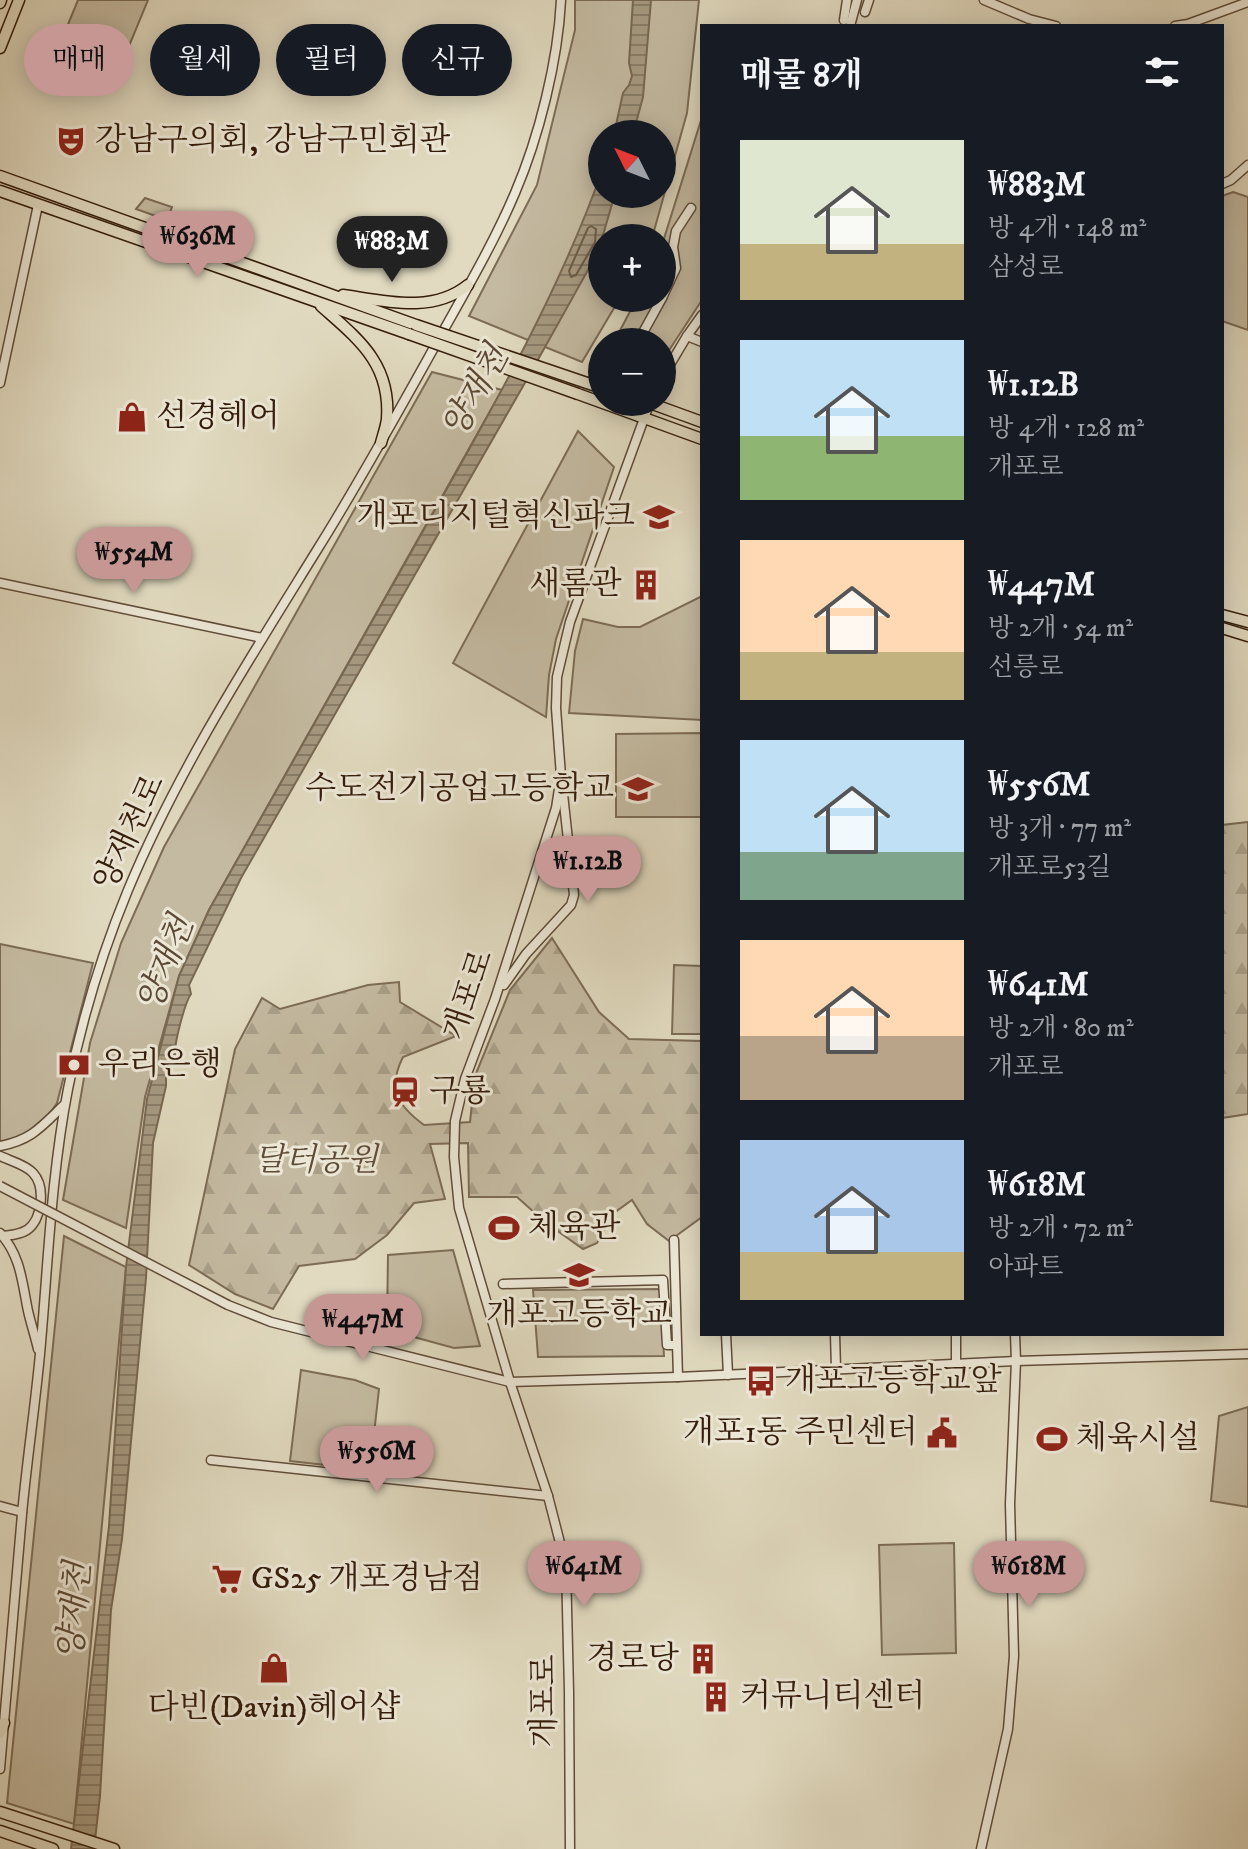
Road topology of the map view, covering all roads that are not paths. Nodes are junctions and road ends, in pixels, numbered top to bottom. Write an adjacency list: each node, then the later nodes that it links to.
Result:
1 (19, 0): 12 (main road)
2 (561, 0): 20 (street, 양재천로)
3 (847, 0): 9 (street)
4 (857, 0): 9 (street)
5 (869, 0): 8 (street)
6 (984, 0): 10 (street)
7 (1248, 2): 11 (street)
8 (865, 12)
9 (847, 23)
10 (1048, 24)
11 (1188, 24)
12 (0, 48)
13 (1248, 165): 15 (street)
14 (0, 176): 21 (main road)
15 (1224, 183)
16 (0, 191): 17 (main road)
17 (38, 205): 21 (main road); 27 (street)
18 (691, 208): 19 (street)
19 (676, 231)
20 (468, 285): 21 (main road); 33 (street, 양재천로)
21 (318, 297): 23 (main road); 33 (main road)
22 (700, 318): 24 (street)
23 (412, 330): 28 (main road, bridge); 30 (main road, bridge)
24 (687, 336): 25 (street); 26 (street)
25 (700, 341)
26 (676, 354)
27 (0, 383)
28 (588, 383)
29 (676, 412): 31 (main road)
30 (644, 418): 32 (main road); 40 (street, 개포로)
31 (700, 421)
32 (700, 438)
33 (381, 443): 39 (street, 양재천로)
34 (0, 583): 39 (street)
35 (1224, 616): 36 (main road)
36 (1248, 622)
37 (1224, 629): 38 (main road)
38 (1248, 636)
39 (262, 638): 44 (street, 양재천로)
40 (561, 776): 41 (street, 개포로); 42 (street)
41 (538, 869): 42 (street); 43 (street, 개포로)
42 (573, 888): 43 (street)
43 (495, 999): 63 (street, 개포로)
44 (66, 1103): 45 (street); 57 (street, 양재천로)
45 (0, 1146)
46 (0, 1156): 48 (street)
47 (0, 1186): 63 (street, bridge)
48 (1, 1234): 57 (street)
49 (674, 1240): 62 (street)
50 (503, 1284): 55 (street)
51 (726, 1336): 61 (street)
52 (835, 1336): 60 (street)
53 (956, 1336): 59 (street)
54 (1015, 1336): 58 (street)
55 (673, 1345)
56 (1248, 1354): 58 (street)
57 (40, 1357): 67 (street, 양재천로)
58 (1016, 1361): 59 (street); 77 (street)
59 (956, 1365): 60 (street)
60 (836, 1369): 61 (street)
61 (728, 1375): 62 (street)
62 (678, 1377): 63 (street)
63 (510, 1382): 65 (street, 개포로)
64 (211, 1460): 65 (street)
65 (548, 1496): 76 (street, 개포로)
66 (0, 1506): 67 (street)
67 (22, 1512): 69 (street, 양재천로)
68 (0, 1643): 69 (street)
69 (11, 1645): 70 (street, 양재천로)
70 (2, 1728): 71 (street, 양재천로)
71 (0, 1769)
72 (0, 1812): 75 (main road)
73 (0, 1831): 74 (main road)
74 (53, 1849)
75 (114, 1849)
76 (570, 1849)
77 (981, 1849)

